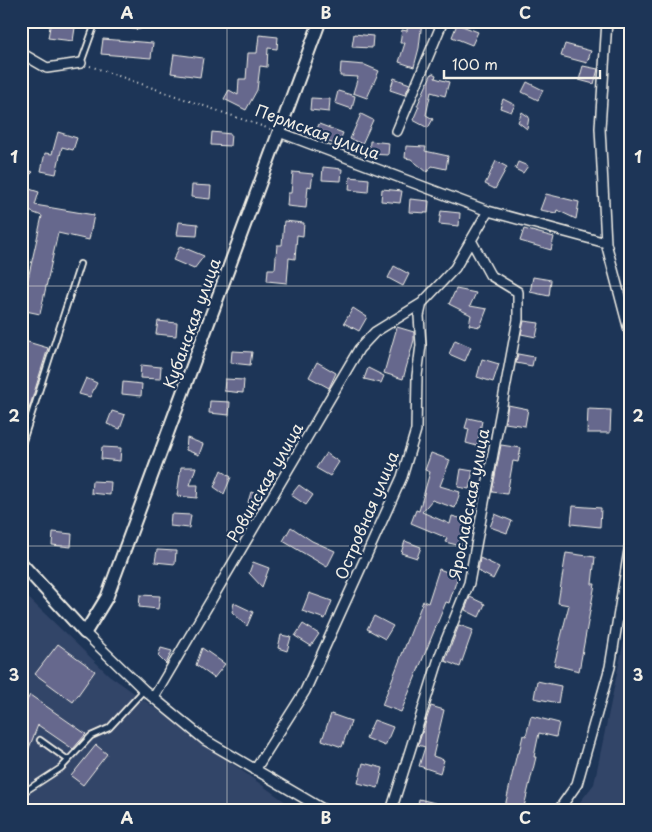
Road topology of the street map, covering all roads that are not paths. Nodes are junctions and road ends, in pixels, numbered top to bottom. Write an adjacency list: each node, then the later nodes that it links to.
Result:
1 (96, 21): 8 (lane)
2 (100, 21): 6 (lane)
3 (320, 21): 10 (street, Кубанская улица)
4 (443, 21): 9 (street)
5 (607, 21): 13 (street)
6 (138, 26)
7 (21, 54): 8 (street)
8 (81, 63)
9 (398, 131)
10 (279, 132): 11 (street, Пермская улица); 21 (street, Кубанская улица)
11 (488, 211): 12 (street); 13 (street, Пермская улица)
12 (472, 242): 15 (street); 29 (street, Ярославская улица)
13 (606, 243): 16 (street)
14 (80, 264): 17 (lane)
15 (422, 303): 23 (street, Ровинская улица); 26 (street, Островная улица)
16 (631, 338)
17 (22, 440): 18 (lane)
18 (21, 447)
19 (631, 538): 30 (street)
20 (21, 563): 21 (street)
21 (85, 633): 22 (street)
22 (144, 690): 23 (street); 25 (lane)
23 (154, 697): 26 (street)
24 (40, 740): 25 (lane)
25 (68, 760): 27 (lane)
26 (255, 770): 28 (street)
27 (21, 794)
28 (326, 811)
29 (391, 811)
30 (558, 811)

